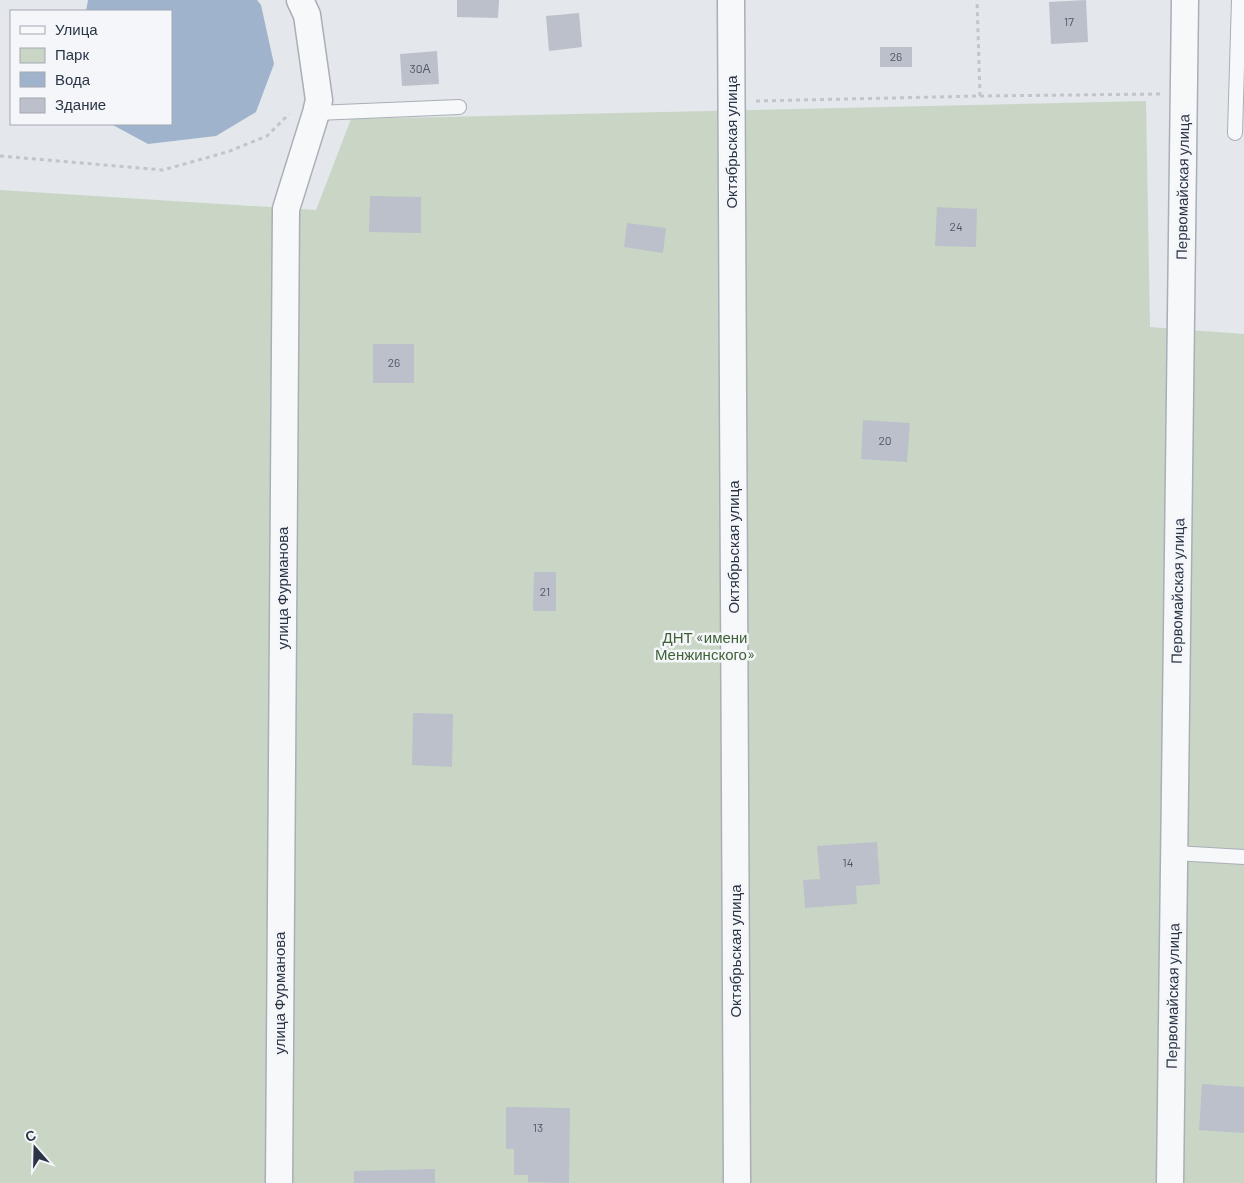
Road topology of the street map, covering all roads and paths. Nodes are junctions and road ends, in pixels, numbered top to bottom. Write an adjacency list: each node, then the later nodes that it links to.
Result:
1 (300, 0): 10 (street, улица Фурманова)
2 (731, 0): 8 (street, Октябрьская улица)
3 (977, 0): 7 (path)
4 (1185, 0): 6 (street, Первомайская улица)
5 (1239, 0): 11 (lane)
6 (1184, 94): 7 (path); 13 (street, Первомайская улица)
7 (980, 96): 8 (path)
8 (732, 101): 16 (street, Октябрьская улица)
9 (459, 107): 10 (lane)
10 (304, 111): 12 (path); 15 (street, улица Фурманова)
11 (1235, 133)
12 (0, 156)
13 (1174, 853): 14 (lane); 17 (street, Первомайская улица)
14 (1244, 857)
15 (279, 1183)
16 (737, 1183)
17 (1170, 1183)

